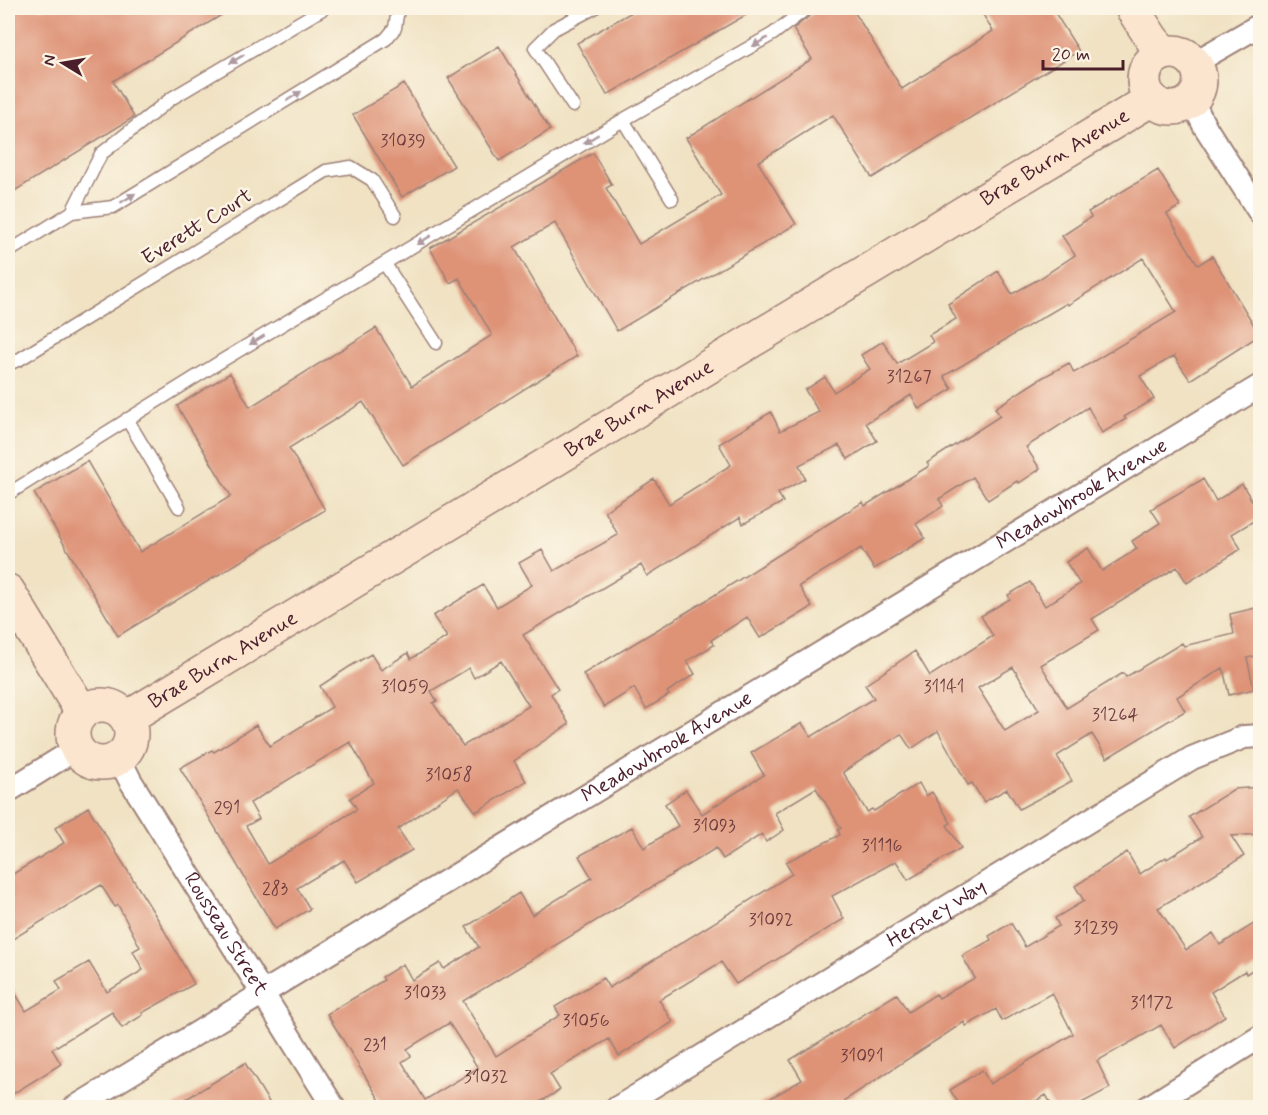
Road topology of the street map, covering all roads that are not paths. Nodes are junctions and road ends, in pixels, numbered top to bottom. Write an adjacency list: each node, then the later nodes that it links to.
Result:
1 (324, 8): 13 (lane, one-way to 13)
2 (398, 8): 13 (lane, one-way to 2)
3 (594, 8): 10 (lane)
4 (807, 8): 11 (lane, one-way to 11)
5 (1132, 8): 7 (street)
6 (1260, 25): 7 (street)
7 (1179, 58): 8 (street); 9 (street)
8 (1152, 99): 9 (street); 26 (street, Brae Burn Avenue)
9 (1192, 100): 14 (street)
10 (573, 106)
11 (623, 120): 12 (lane); 17 (lane, one-way to 17)
12 (672, 199)
13 (72, 212): 16 (lane)
14 (1260, 213)
15 (395, 216): 19 (lane, Everett Court)
16 (8, 252)
17 (385, 264): 18 (lane); 21 (lane, one-way to 21)
18 (436, 343)
19 (8, 364)
20 (1260, 386): 31 (street, Meadowbrook Avenue)
21 (127, 419): 22 (lane); 23 (lane)
22 (8, 494)
23 (179, 507)
24 (8, 591): 25 (street)
25 (82, 712): 26 (street); 28 (street)
26 (127, 718): 29 (street)
27 (1260, 736): 35 (street, Hershey Way)
28 (76, 749): 29 (street); 30 (street)
29 (119, 758): 31 (street, Rousseau Street)
30 (8, 791)
31 (263, 990): 33 (street, Meadowbrook Avenue); 34 (street, Rousseau Street)
32 (1260, 1037): 36 (street)
33 (74, 1107)
34 (334, 1107)
35 (617, 1107)
36 (1147, 1107)

